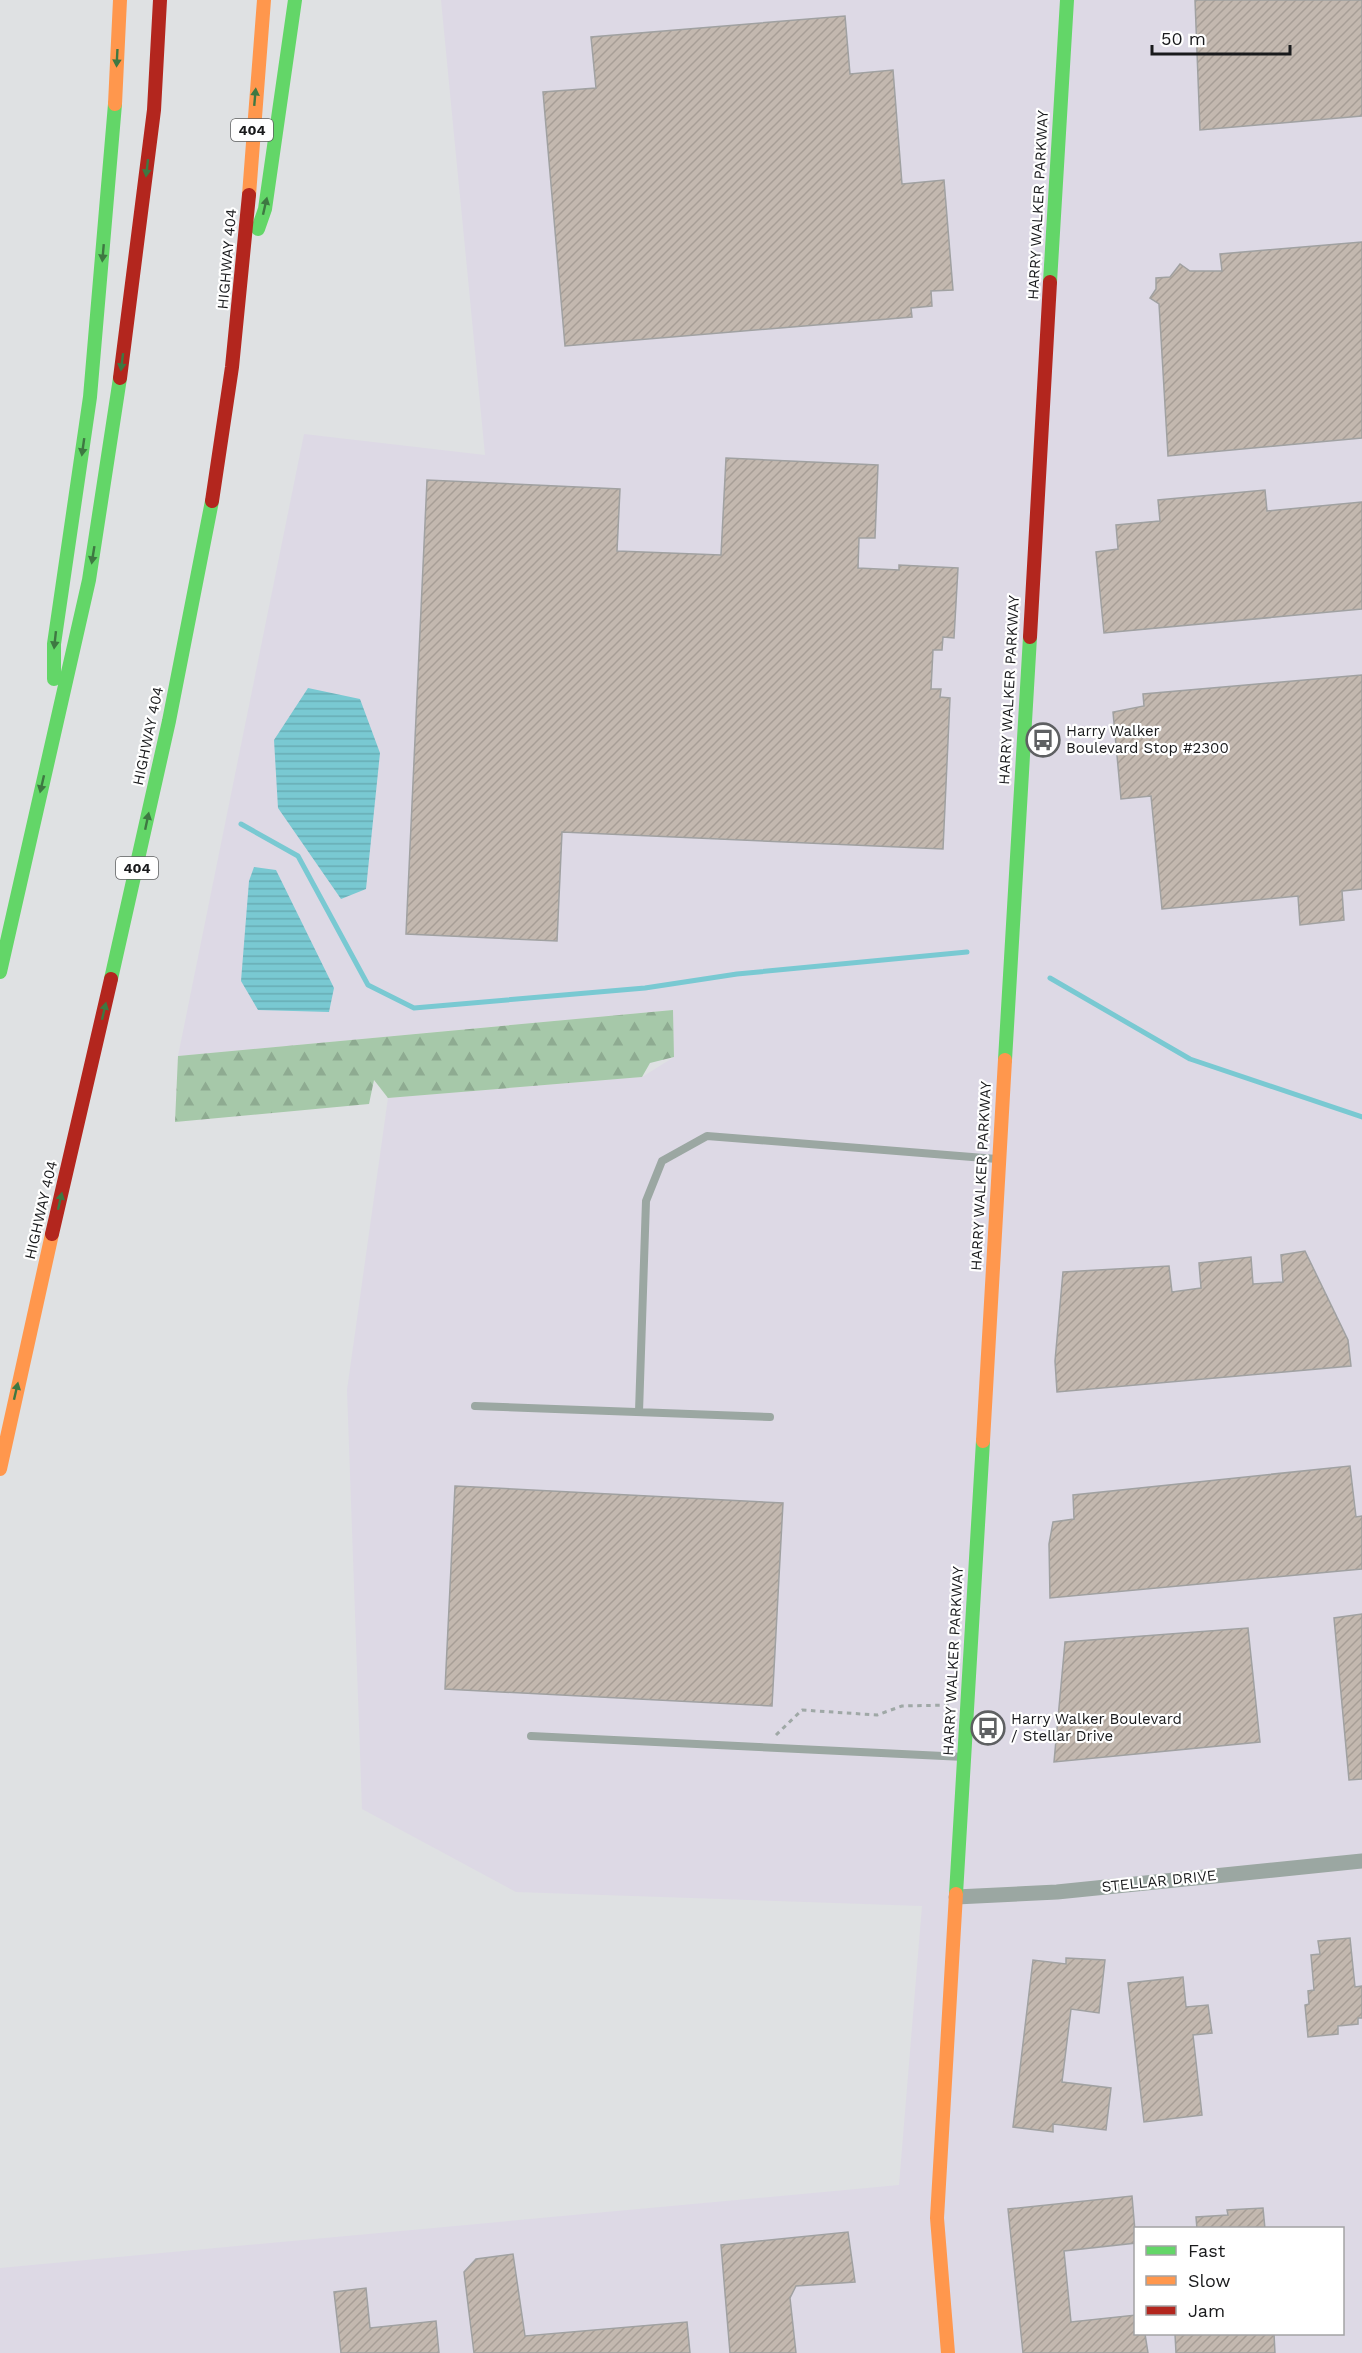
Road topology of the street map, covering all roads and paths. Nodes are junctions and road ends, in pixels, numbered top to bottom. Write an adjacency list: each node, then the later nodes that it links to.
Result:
1 (120, 0): 7 (main road, one-way to 7)
2 (160, 0): 7 (main road, one-way to 7)
3 (264, 0): 6 (main road, HIGHWAY 404 / 404, one-way to 3)
4 (296, 0): 6 (main road, one-way to 4)
5 (1067, 0): 9 (main road, HARRY WALKER PARKWAY)
6 (246, 261): 13 (main road, HIGHWAY 404 / 404, one-way to 6)
7 (54, 727): 8 (main road, one-way to 8)
8 (0, 972)
9 (999, 1159): 11 (lane); 14 (main road, HARRY WALKER PARKWAY)
10 (475, 1406): 11 (lane)
11 (639, 1412): 12 (lane)
12 (770, 1417)
13 (0, 1469)
14 (966, 1705): 16 (path); 17 (main road, HARRY WALKER PARKWAY)
15 (531, 1736): 16 (lane)
16 (764, 1748): 17 (lane)
17 (964, 1757): 19 (main road, HARRY WALKER PARKWAY)
18 (1362, 1861): 19 (street, STELLAR DRIVE)
19 (956, 1897): 20 (main road, HARRY WALKER PARKWAY)
20 (948, 2353)

